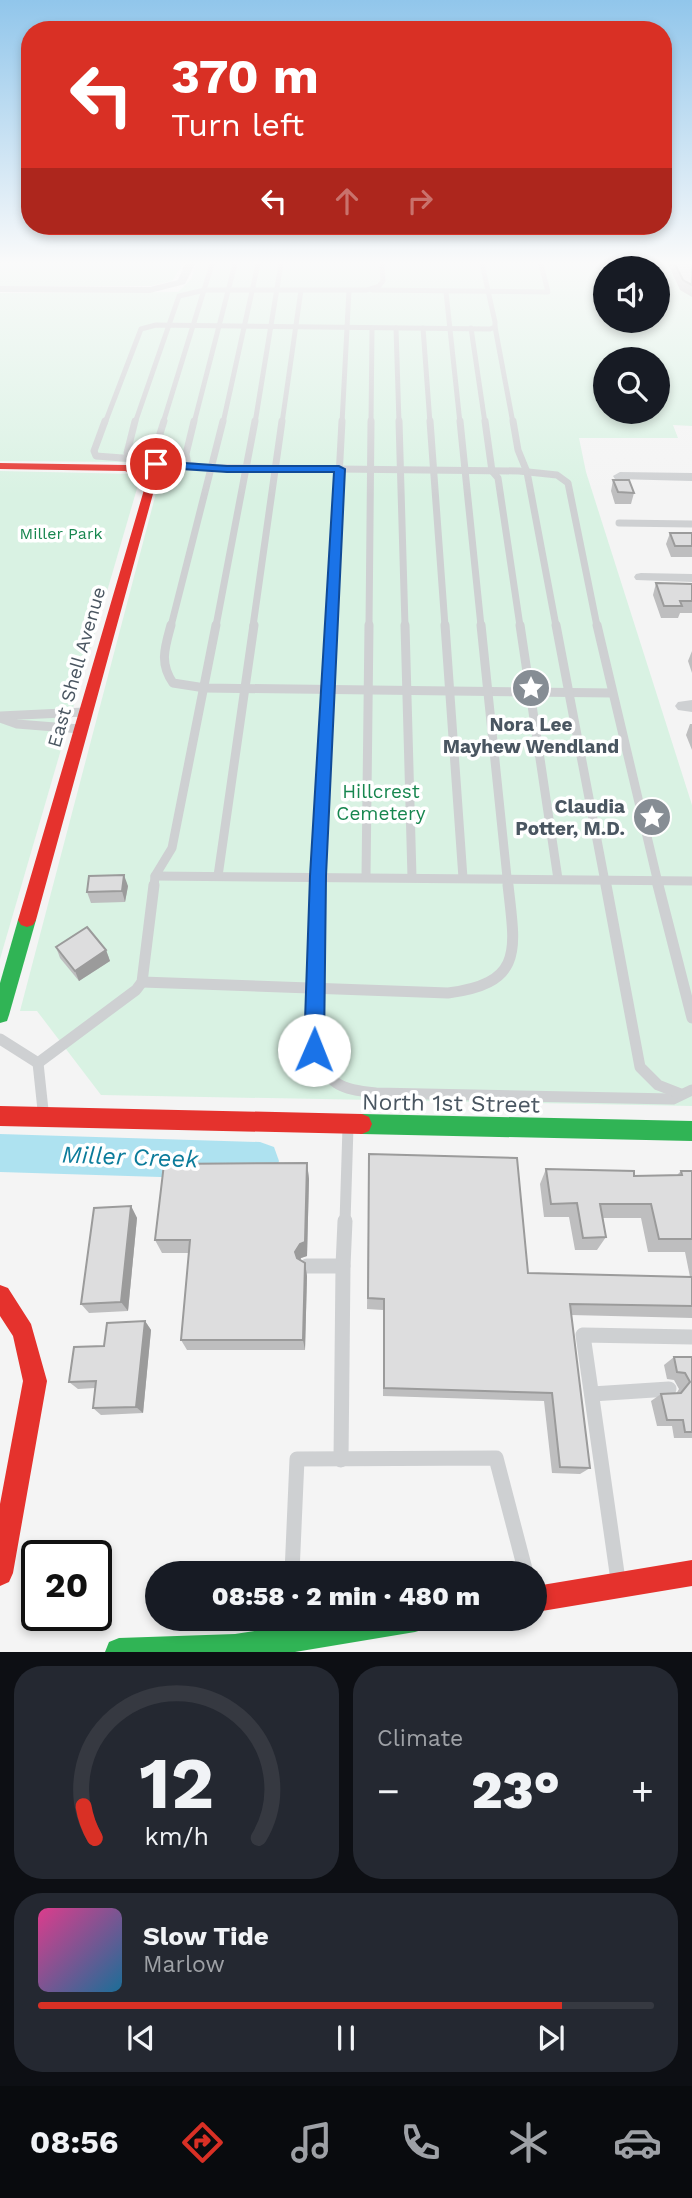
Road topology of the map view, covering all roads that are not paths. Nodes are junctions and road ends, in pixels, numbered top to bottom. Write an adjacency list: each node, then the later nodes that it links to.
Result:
1 (136, 341): 15 (lane)
2 (164, 341): 15 (lane)
3 (189, 341): 16 (lane)
4 (215, 341): 18 (lane)
5 (241, 341): 19 (lane)
6 (269, 341): 20 (lane)
7 (294, 341): 21 (lane)
8 (345, 341): 22 (lane)
9 (372, 341): 23 (lane)
10 (396, 341): 24 (lane)
11 (424, 341): 25 (lane)
12 (451, 341): 26 (lane)
13 (473, 341): 27 (lane)
14 (498, 341): 28 (lane)
15 (136, 459): 16 (lane)
16 (156, 464): 18 (lane)
17 (0, 467): 45 (street, East Shell Avenue)
18 (203, 468): 19 (lane)
19 (214, 468): 20 (lane); 35 (lane)
20 (247, 469): 21 (lane); 35 (lane)
21 (275, 469): 22 (lane); 36 (lane)
22 (339, 469): 23 (lane); 37 (lane)
23 (371, 469): 24 (lane); 38 (lane)
24 (400, 470): 25 (lane); 39 (lane)
25 (433, 470): 26 (lane); 40 (lane)
26 (465, 470): 27 (lane); 41 (lane)
27 (492, 471): 28 (lane); 42 (lane)
28 (527, 472): 43 (lane); 44 (lane)
29 (621, 476): 30 (street)
30 (692, 477)
31 (619, 523): 32 (lane)
32 (692, 524)
33 (641, 577): 34 (street)
34 (692, 578)
35 (205, 688): 36 (lane); 48 (lane)
36 (246, 688): 37 (lane); 49 (lane)
37 (328, 688): 38 (lane); 50 (lane)
38 (368, 689): 39 (lane); 51 (lane)
39 (407, 690): 40 (lane); 52 (lane)
40 (449, 690): 41 (lane); 53 (lane)
41 (488, 691): 42 (lane); 54 (lane)
42 (528, 692): 43 (lane); 55 (lane)
43 (569, 692): 44 (lane); 56 (lane)
44 (612, 693): 57 (lane)
45 (85, 712): 46 (lane); 47 (street, East Shell Avenue)
46 (0, 717): 47 (lane)
47 (80, 729): 61 (street, East Shell Avenue)
48 (155, 876): 49 (lane); 59 (lane)
49 (218, 876): 50 (lane)
50 (318, 876): 51 (lane); 60 (lane)
51 (366, 877): 52 (lane)
52 (412, 877): 53 (lane)
53 (463, 878): 54 (lane)
54 (508, 878): 55 (lane); 60 (lane)
55 (558, 879): 56 (lane)
56 (606, 880): 57 (lane); 65 (lane)
57 (657, 880): 58 (lane); 62 (lane)
58 (692, 881)
59 (142, 982): 60 (lane); 64 (lane)
60 (315, 989): 65 (lane)
61 (0, 1015)
62 (692, 1018)
63 (0, 1039): 64 (lane)
64 (38, 1063): 67 (lane)
65 (687, 1092)
66 (0, 1116): 67 (street, North 1st Street)
67 (43, 1117): 68 (street, North 1st Street)
68 (348, 1123): 69 (street, North 1st Street); 71 (lane)
69 (692, 1131)
70 (307, 1266): 71 (lane)
71 (343, 1266): 76 (lane)
72 (0, 1296): 79 (street)
73 (692, 1336): 75 (lane)
74 (668, 1390): 75 (lane)
75 (592, 1394): 81 (lane)
76 (341, 1460): 77 (lane); 78 (lane)
77 (293, 1561)
78 (523, 1561)
79 (0, 1573)
80 (692, 1573): 81 (street)
81 (619, 1585): 82 (street)
82 (547, 1597)
83 (289, 1631): 85 (lane)
84 (339, 1631): 85 (street)
85 (289, 1639): 86 (street)
86 (231, 1651): 87 (street)
87 (119, 1652)

